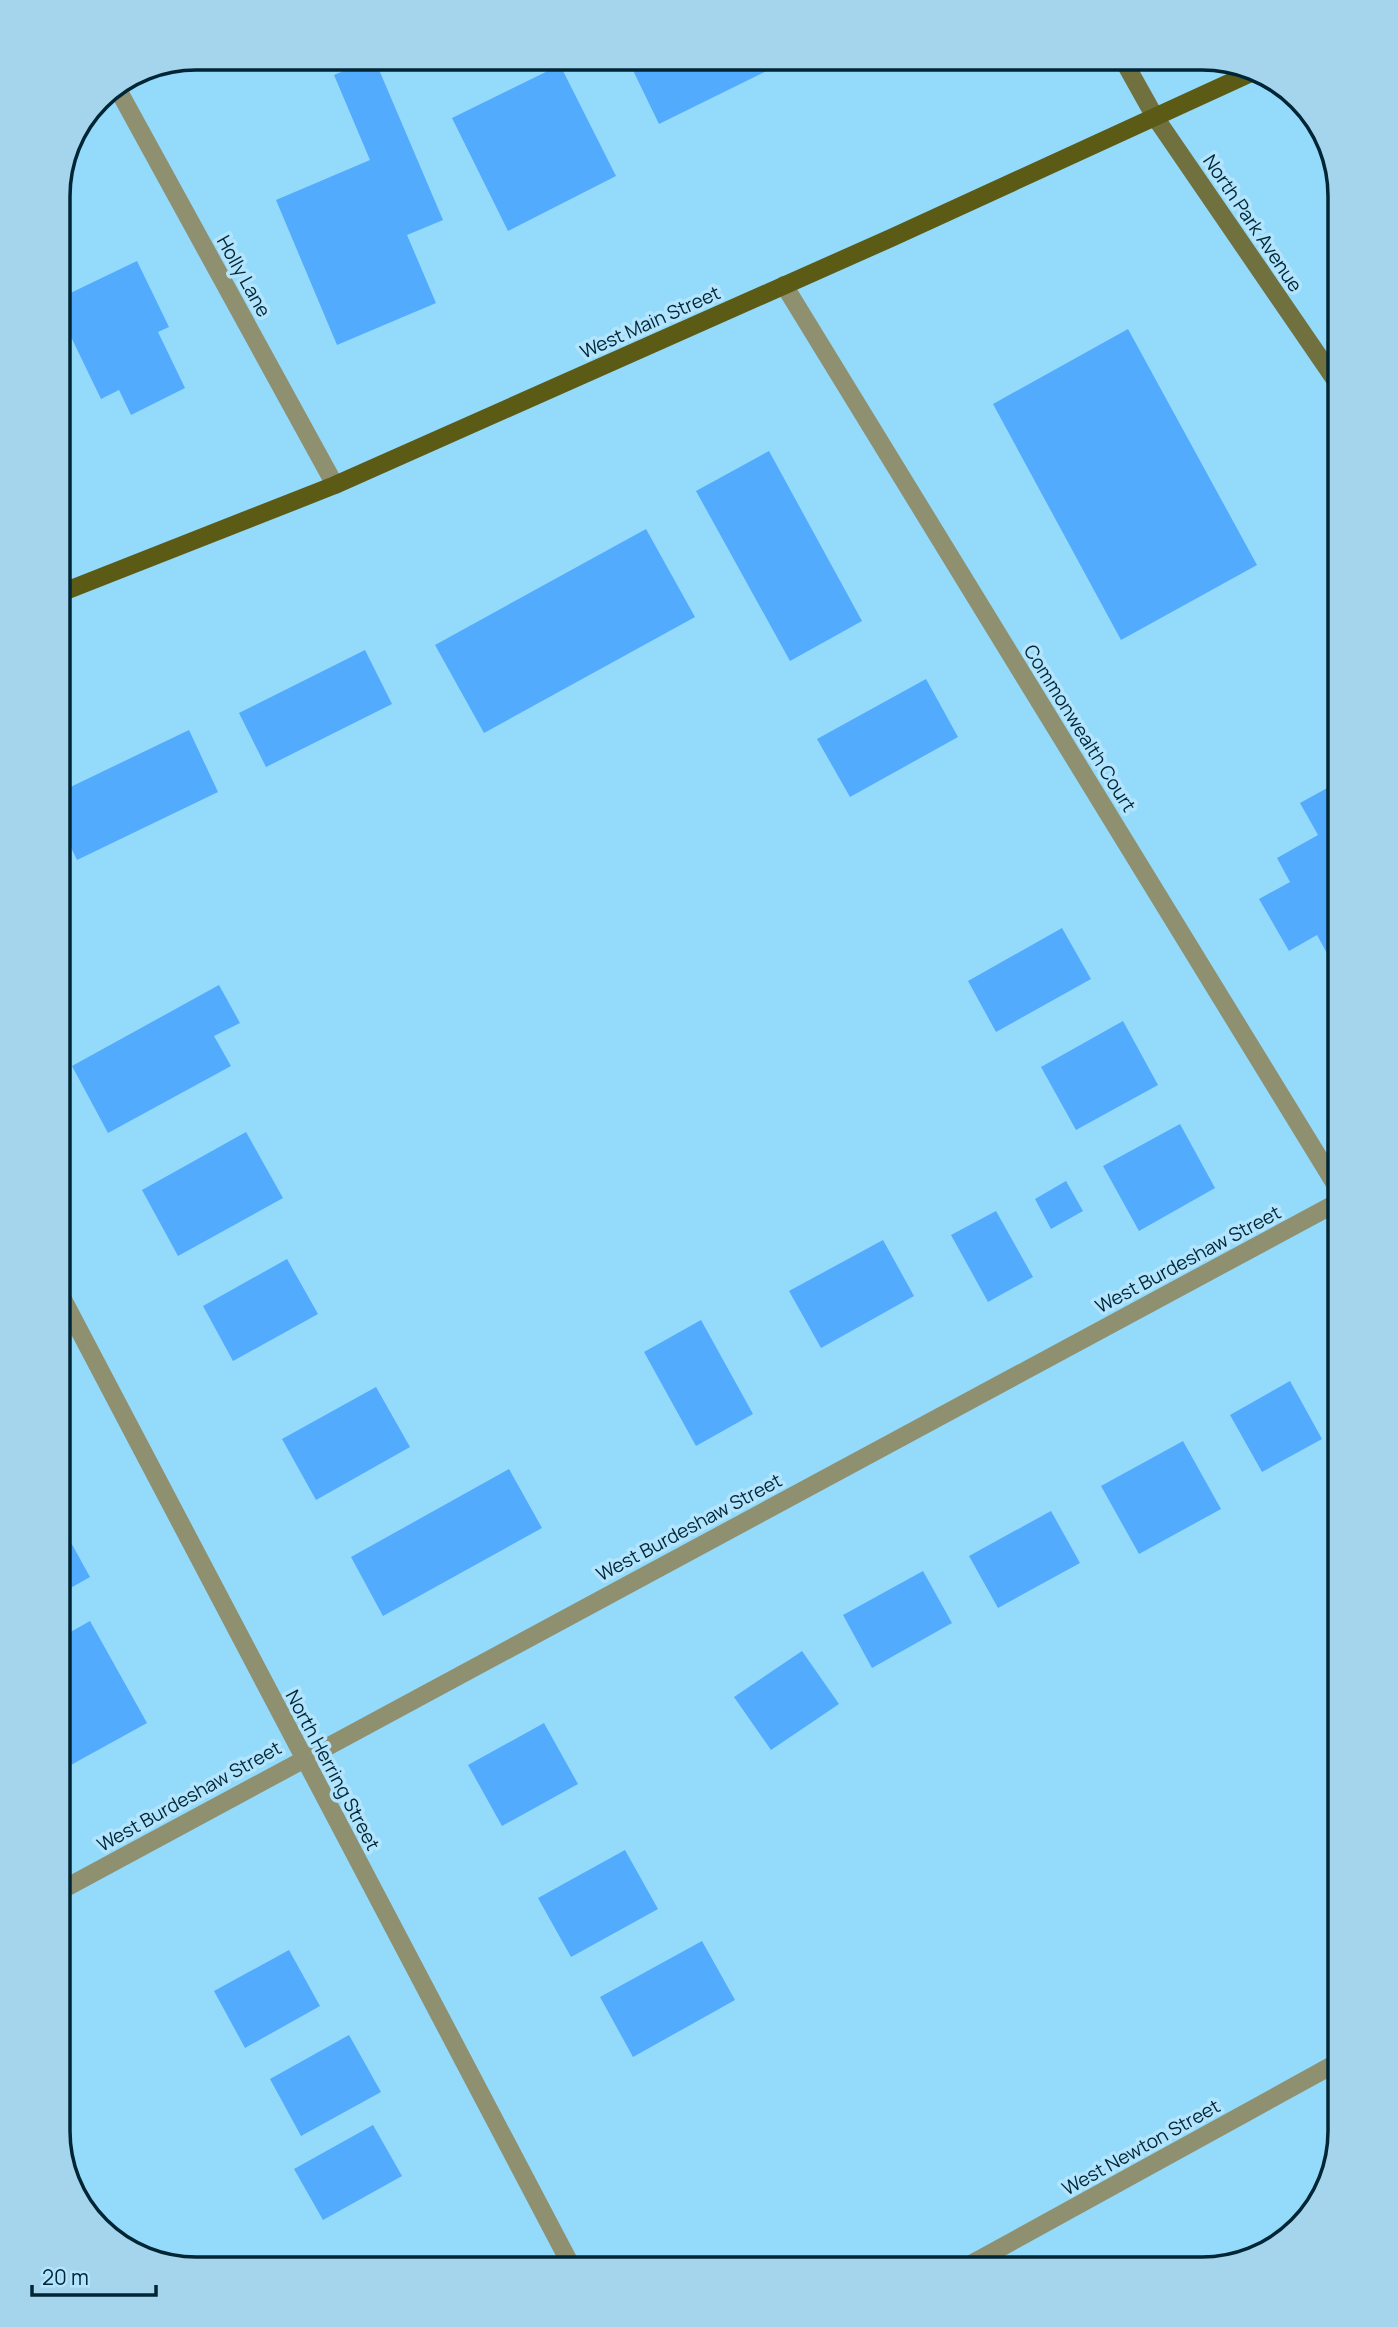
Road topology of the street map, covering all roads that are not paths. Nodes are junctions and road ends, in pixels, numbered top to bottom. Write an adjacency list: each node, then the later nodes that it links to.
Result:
1 (1129, 70): 4 (street, North Park Avenue)
2 (1242, 77): 4 (main road, West Main Street)
3 (121, 95): 7 (street, Holly Lane)
4 (1155, 117): 5 (main road, West Main Street); 6 (street, North Park Avenue)
5 (784, 285): 7 (main road, West Main Street); 9 (street, Commonwealth Court)
6 (1328, 369)
7 (335, 485): 8 (main road, West Main Street)
8 (70, 589)
9 (1328, 1172)
10 (1328, 1207): 12 (street, West Burdeshaw Street)
11 (70, 1313): 12 (street, North Herring Street)
12 (303, 1758): 13 (street, West Burdeshaw Street); 15 (street, North Herring Street)
13 (70, 1885)
14 (1328, 2068): 16 (street, West Newton Street)
15 (567, 2257)
16 (984, 2257)

